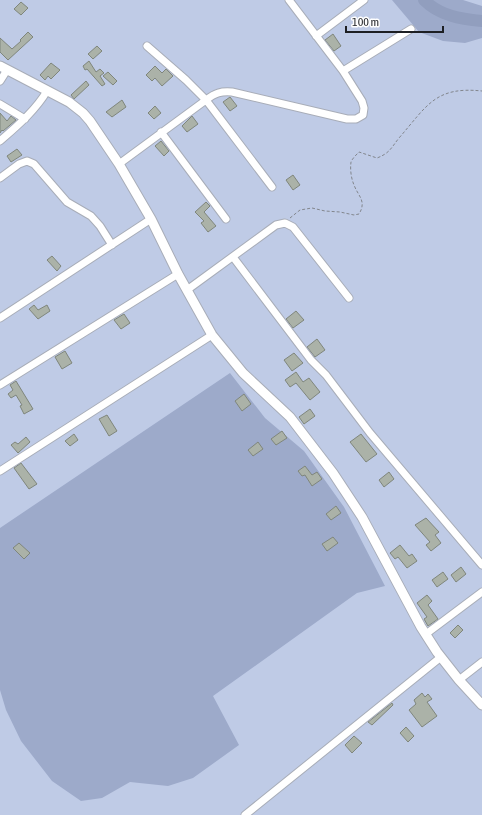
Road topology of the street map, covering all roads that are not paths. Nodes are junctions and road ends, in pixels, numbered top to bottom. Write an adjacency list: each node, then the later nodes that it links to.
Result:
1 (289, 0): 4 (street)
2 (364, 0): 4 (street)
3 (411, 29): 7 (street)
4 (316, 36): 7 (street)
5 (147, 46): 10 (street)
6 (3, 68): 8 (street); 9 (street)
7 (343, 72): 10 (street)
8 (0, 81)
9 (47, 91): 12 (street); 15 (street)
10 (206, 100): 13 (street); 17 (street)
11 (0, 104): 12 (street)
12 (25, 119): 14 (street)
13 (161, 132): 15 (street); 19 (street)
14 (0, 141)
15 (119, 164): 18 (street)
16 (0, 178): 20 (street)
17 (272, 187)
18 (151, 219): 20 (street); 22 (street)
19 (226, 219)
20 (112, 245): 25 (street)
21 (233, 257): 23 (street); 24 (street); 29 (street)
22 (178, 274): 23 (street); 27 (street)
23 (187, 290): 26 (street)
24 (349, 298)
25 (0, 318)
26 (212, 334): 28 (street); 31 (street)
27 (0, 385)
28 (0, 471)
29 (482, 565)
30 (482, 592): 31 (street)
31 (426, 634): 32 (street)
32 (440, 657): 34 (street); 36 (street)
33 (482, 662): 34 (street)
34 (459, 680): 35 (street)
35 (482, 704)
36 (245, 815)

